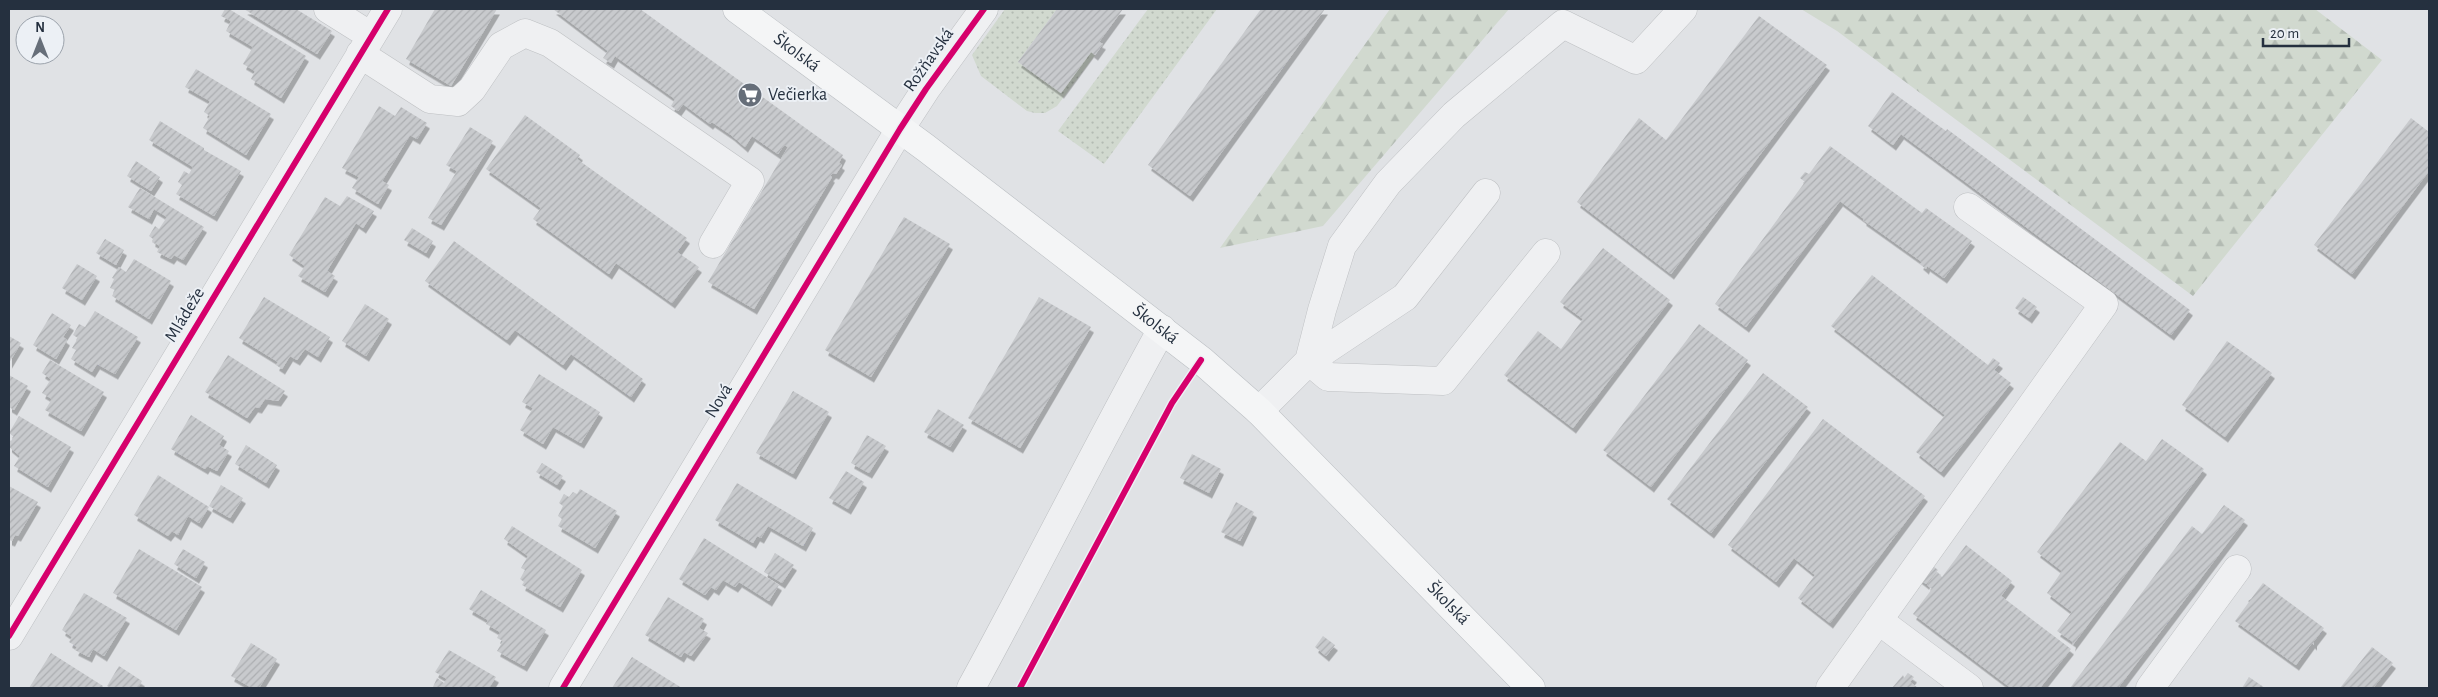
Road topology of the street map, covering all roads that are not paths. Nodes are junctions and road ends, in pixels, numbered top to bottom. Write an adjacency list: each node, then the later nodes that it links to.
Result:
1 (328, 9): 6 (street)
2 (388, 9): 6 (street, Mládeže)
3 (737, 9): 7 (main road, Školská)
4 (984, 9): 7 (street, Rožňavská)
5 (1684, 9): 13 (street)
6 (366, 45): 10 (street); 17 (street, Mládeže)
7 (900, 129): 12 (main road, Školská); 18 (street, Nová)
8 (1486, 193): 13 (street)
9 (1968, 207): 16 (street)
10 (713, 244)
11 (1546, 253): 13 (street)
12 (1162, 329): 14 (main road, Školská); 19 (street)
13 (1309, 362): 14 (street)
14 (1259, 411): 20 (main road, Školská)
15 (2237, 569): 23 (street)
16 (1878, 620): 21 (street); 22 (street)
17 (9, 636)
18 (564, 688)
19 (971, 688)
20 (1531, 688)
21 (1830, 688)
22 (1969, 688)
23 (2150, 688)

